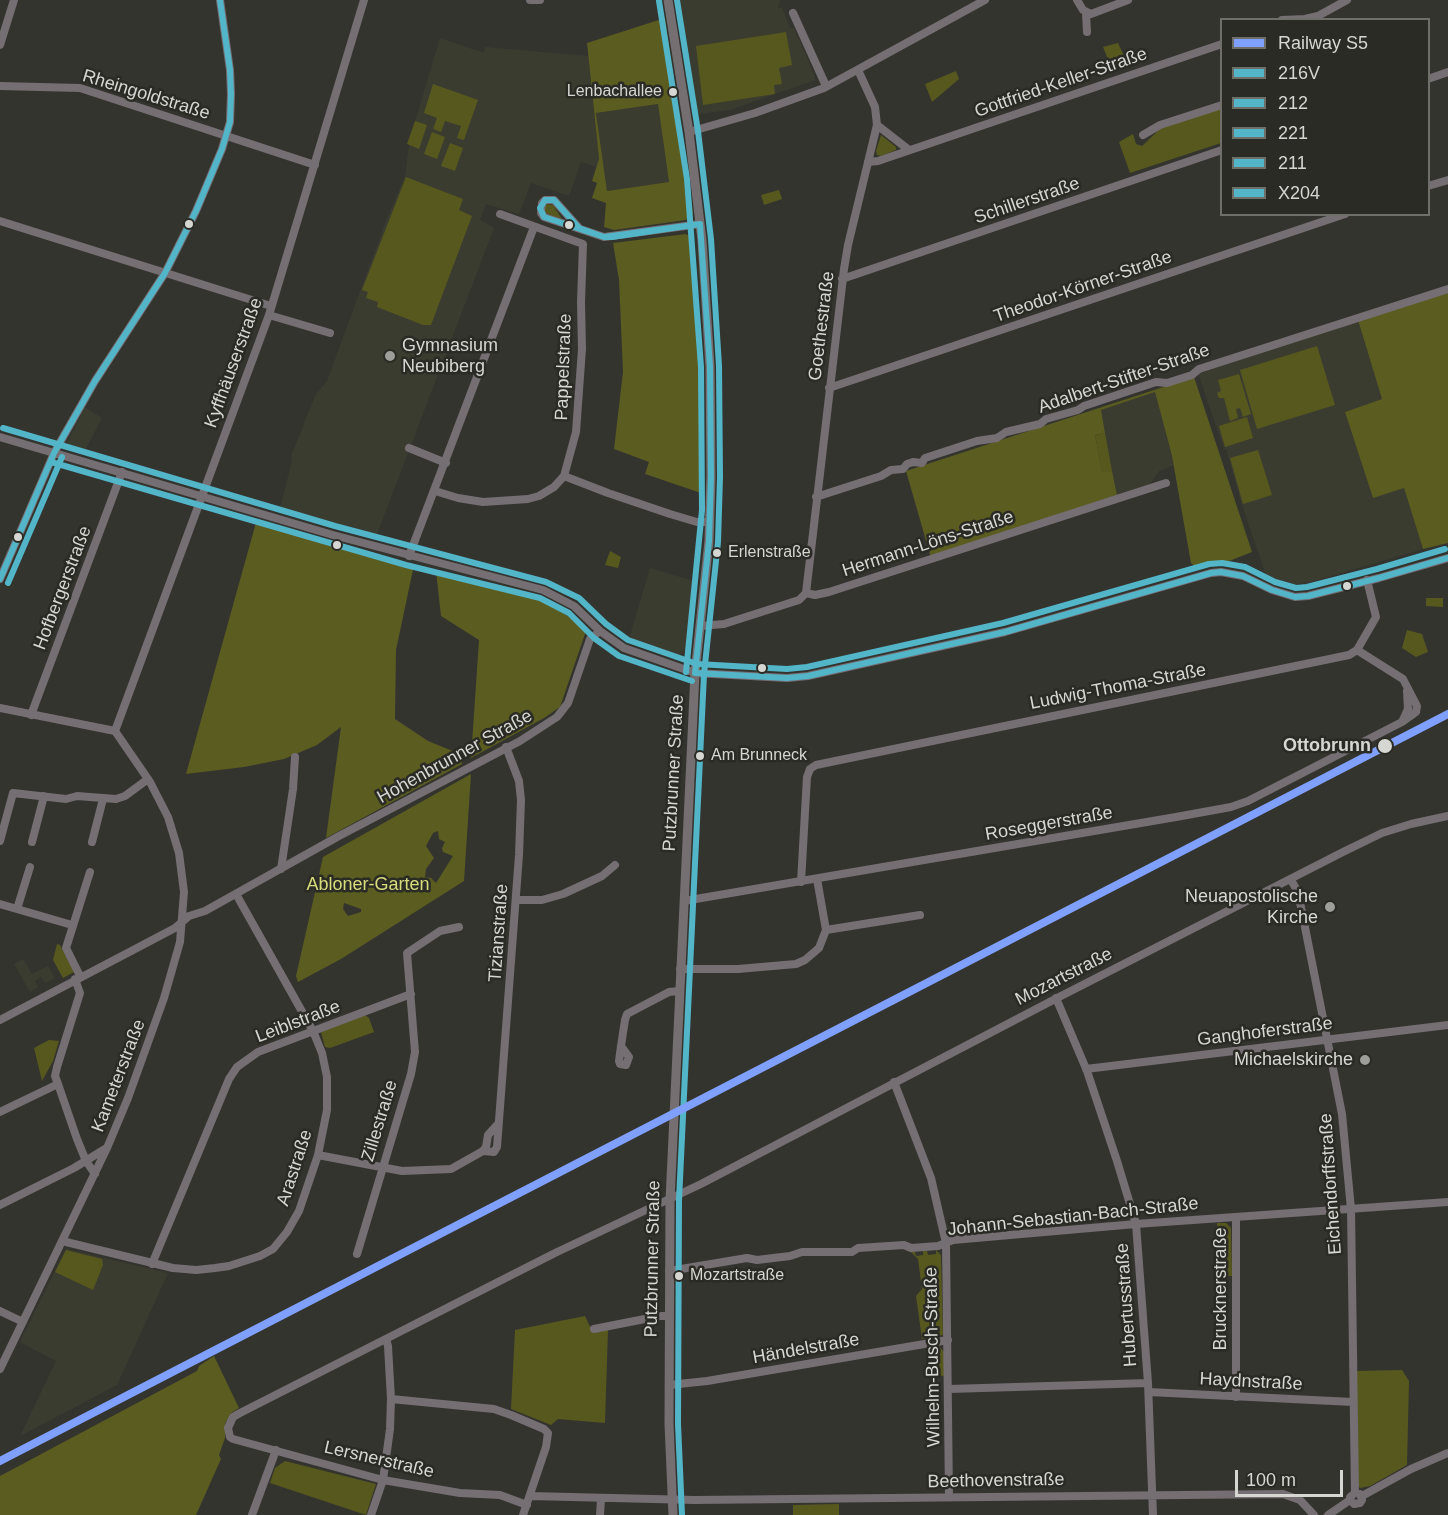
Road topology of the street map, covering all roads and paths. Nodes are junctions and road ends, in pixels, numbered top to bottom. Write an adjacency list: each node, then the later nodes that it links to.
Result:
1 (14, 0): 16 (street)
2 (220, 0): 26 (street)
3 (364, 0): 30 (street, Kyffhäuserstraße)
4 (530, 0): 5 (street)
5 (540, 0)
6 (668, 0): 24 (main road, Putzbrunner Straße)
7 (985, 0): 17 (street)
8 (1077, 0): 12 (street)
9 (1128, 0): 12 (street)
10 (1347, 0): 13 (street)
11 (793, 13): 21 (street)
12 (1086, 13): 14 (street)
13 (1308, 18)
14 (1087, 32)
15 (1220, 44): 27 (street, Gottfried-Keller-Straße)
16 (0, 45)
17 (858, 70): 21 (street); 23 (street, Goethestraße)
18 (1448, 72): 19 (street)
19 (1430, 78)
20 (0, 86): 26 (street, Rheingoldstraße)
21 (826, 86): 24 (street)
22 (1220, 105): 25 (street)
23 (877, 125): 27 (street); 29 (street, Goethestraße)
24 (689, 132): 36 (main road, Putzbrunner Straße)
25 (1143, 135)
26 (227, 136): 30 (street, Rheingoldstraße); 39 (street)
27 (909, 150): 29 (street, Gottfried-Keller-Straße)
28 (1220, 150): 40 (street, Schillerstraße)
29 (868, 162): 40 (street, Goethestraße)
30 (315, 165): 42 (street, Kyffhäuserstraße)
31 (1448, 180): 32 (street)
32 (1430, 185)
33 (500, 214): 37 (street, Pappelstraße)
34 (1339, 216): 44 (street, Theodor-Körner-Straße)
35 (0, 221): 39 (street)
36 (700, 224): 38 (street); 55 (main road, Putzbrunner Straße)
37 (534, 227): 48 (street); 50 (street, Pappelstraße)
38 (579, 228): 38 (street)
39 (165, 273): 42 (street); 47 (street)
40 (842, 279): 44 (street, Goethestraße)
41 (1448, 289): 54 (street, Adalbert-Stifter-Straße)
42 (270, 310): 43 (street); 53 (street, Kyffhäuserstraße)
43 (330, 333)
44 (829, 388): 54 (street, Goethestraße)
45 (0, 437): 47 (street)
46 (409, 448): 48 (street)
47 (54, 453): 49 (street); 58 (street)
48 (446, 463): 52 (street)
49 (122, 472): 53 (street); 66 (street, Hofbergerstraße)
50 (564, 476): 52 (street); 55 (street)
51 (1166, 483): 60 (street, Hermann-Löns-Straße)
52 (435, 491): 56 (street)
53 (201, 495): 56 (street); 67 (street, Kyffhäuserstraße)
54 (816, 497): 60 (street, Goethestraße)
55 (710, 522): 61 (main road, Putzbrunner Straße)
56 (410, 556): 62 (street)
57 (1448, 558): 59 (street)
58 (1, 577)
59 (1367, 580): 63 (street); 64 (street)
60 (806, 593): 61 (street, Hermann-Löns-Straße)
61 (700, 626): 64 (main road, Putzbrunner Straße)
62 (600, 631): 64 (street); 68 (street, Hohenbrunner Straße)
63 (1357, 650): 81 (street, Roseggerstraße); 83 (street, Ludwig-Thoma-Straße)
64 (695, 673): 86 (main road, Putzbrunner Straße)
65 (0, 708): 66 (street)
66 (31, 715): 67 (street)
67 (115, 731): 70 (street, Kameterstraße)
68 (506, 747): 79 (street, Hohenbrunner Straße); 85 (street, Tizianstraße)
69 (295, 757): 79 (street)
70 (148, 779): 72 (street); 90 (street, Kameterstraße)
71 (44, 796): 72 (street); 74 (street); 75 (street)
72 (103, 799): 76 (street)
73 (1448, 816): 82 (street, Mozartstraße)
74 (0, 841)
75 (32, 842)
76 (93, 842)
77 (615, 865): 85 (street)
78 (30, 867): 88 (street)
79 (281, 869): 84 (street, Hohenbrunner Straße)
80 (90, 872): 91 (street)
81 (817, 879): 83 (street, Roseggerstraße); 93 (street)
82 (1291, 879): 98 (street, Mozartstraße); 102 (street, Eichendorffstraße)
83 (801, 882): 86 (street, Roseggerstraße)
84 (236, 894): 90 (street, Hohenbrunner Straße); 101 (street, Arastraße)
85 (516, 900): 111 (street, Tizianstraße)
86 (684, 901): 94 (main road, Putzbrunner Straße)
87 (0, 904): 88 (street)
88 (17, 909): 91 (street)
89 (920, 915): 93 (street)
90 (182, 922): 95 (street, Hohenbrunner Straße); 108 (street, Kameterstraße)
91 (72, 925): 95 (street)
92 (459, 927): 97 (street)
93 (826, 930): 94 (street)
94 (680, 969): 96 (main road, Putzbrunner Straße)
95 (78, 978): 99 (street, Hohenbrunner Straße); 106 (street)
96 (679, 992): 103 (street); 113 (main road, Putzbrunner Straße)
97 (411, 994): 101 (street, Leiblstraße); 111 (street, Zillestraße)
98 (1056, 998): 104 (street, Hubertusstraße); 105 (street, Mozartstraße)
99 (0, 1020)
100 (1448, 1025): 102 (street, Ganghoferstraße)
101 (314, 1031): 109 (street, Arastraße); 122 (street, Leiblstraße)
102 (1326, 1040): 104 (street, Ganghoferstraße); 116 (street, Eichendorffstraße)
103 (621, 1046)
104 (1086, 1069): 118 (street, Hubertusstraße)
105 (894, 1082): 113 (street, Mozartstraße); 120 (street, Wilhelm-Busch-Straße)
106 (58, 1084): 107 (street); 110 (street)
107 (0, 1112)
108 (106, 1148): 110 (street); 112 (street, Kameterstraße)
109 (318, 1155): 111 (street, Tizianstraße); 122 (street, Arastraße)
110 (86, 1161): 112 (street); 115 (street)
111 (382, 1167): 121 (street, Zillestraße)
112 (94, 1174): 119 (street, Kameterstraße)
113 (670, 1200): 123 (main road, Putzbrunner Straße); 128 (street, Mozartstraße)
114 (1448, 1202): 116 (street, Johann-Sebastian-Bach-Straße)
115 (0, 1205)
116 (1351, 1209): 117 (street, Johann-Sebastian-Bach-Straße); 137 (street, Eichendorffstraße)
117 (1236, 1217): 118 (street, Johann-Sebastian-Bach-Straße); 135 (street, Brucknerstraße)
118 (1136, 1224): 120 (street, Johann-Sebastian-Bach-Straße); 131 (street, Hubertusstraße)
119 (62, 1241): 122 (street, Arastraße); 126 (street, Kameterstraße)
120 (946, 1243): 123 (street, Johann-Sebastian-Bach-Straße); 129 (street, Wilhelm-Busch-Straße)
121 (357, 1254)
122 (152, 1264)
123 (669, 1271): 125 (main road, Putzbrunner Straße)
124 (0, 1311): 126 (street)
125 (669, 1316): 127 (street); 132 (main road, Putzbrunner Straße)
126 (23, 1322): 130 (street, Kameterstraße)
127 (594, 1329)
128 (386, 1339): 136 (street); 138 (street, Mozartstraße)
129 (948, 1340): 132 (street, Händelstraße); 133 (street, Wilhelm-Busch-Straße)
130 (0, 1369)
131 (1148, 1383): 133 (street); 134 (street, Hubertusstraße)
132 (669, 1385): 147 (main road, Putzbrunner Straße)
133 (949, 1389): 145 (street, Wilhelm-Busch-Straße)
134 (1149, 1392): 135 (street, Haydnstraße); 142 (street, Hubertusstraße)
135 (1236, 1397): 137 (street, Haydnstraße)
136 (391, 1399): 141 (street); 144 (street)
137 (1353, 1402): 143 (street, Eichendorffstraße)
138 (228, 1433): 139 (street, Lersnerstraße)
139 (276, 1450): 141 (street, Lersnerstraße); 151 (street)
140 (1448, 1453): 143 (street)
141 (383, 1480): 149 (street, Lersnerstraße); 152 (street)
142 (1152, 1495): 145 (street, Beethovenstraße); 156 (street, Hubertusstraße); 157 (street, Beethovenstraße)
143 (1358, 1495): 148 (street)
144 (530, 1496): 146 (street, Beethovenstraße); 149 (street)
145 (949, 1497): 147 (street, Beethovenstraße)
146 (602, 1499): 147 (street, Beethovenstraße); 154 (street)
147 (671, 1499): 155 (main road, Putzbrunner Straße)
148 (1353, 1503): 150 (street); 158 (street)
149 (527, 1505): 153 (street)
150 (1358, 1514)
151 (252, 1515)
152 (371, 1515)
153 (523, 1515)
154 (600, 1515)
155 (673, 1515)
156 (1153, 1515)
157 (1314, 1515)
158 (1328, 1515)

